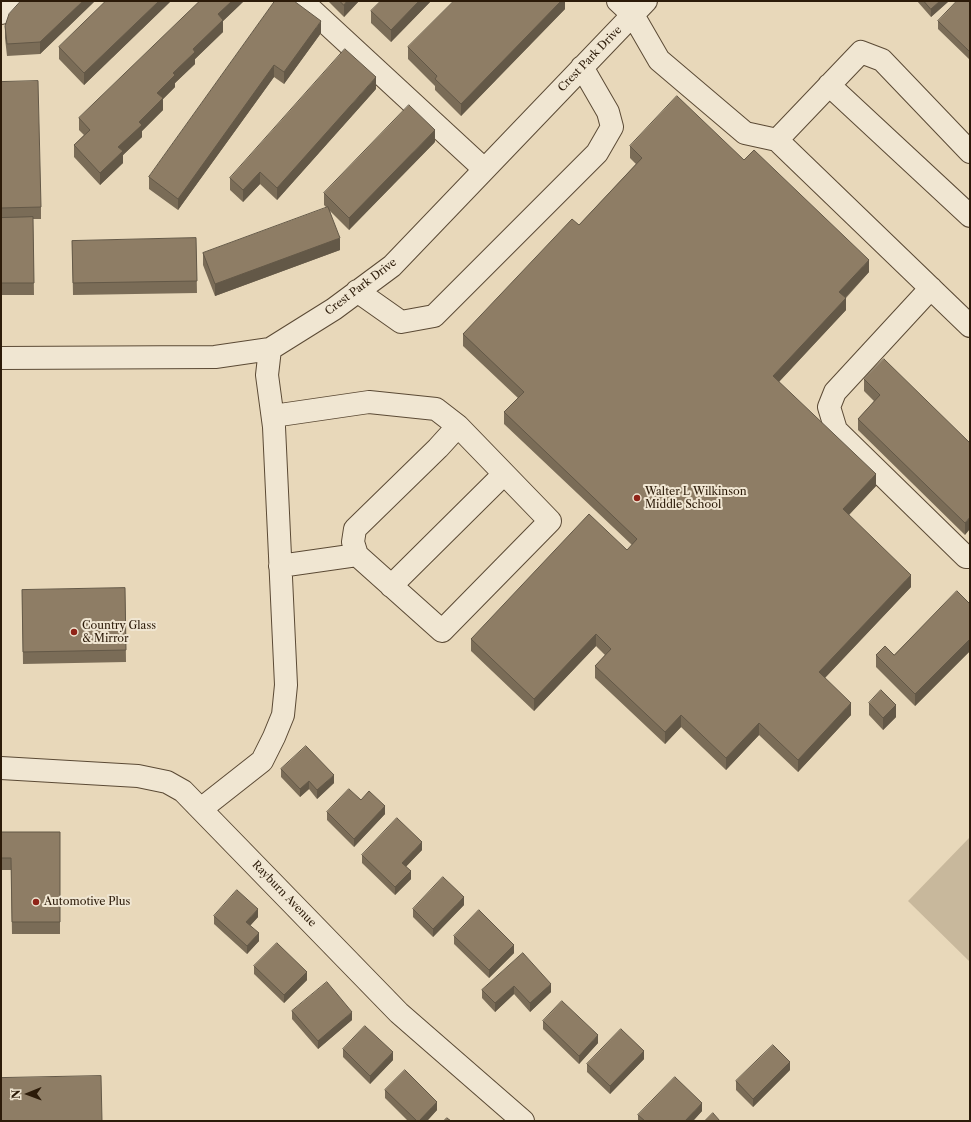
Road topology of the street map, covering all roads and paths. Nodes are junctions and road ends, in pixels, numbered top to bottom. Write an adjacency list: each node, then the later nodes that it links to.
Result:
1 (13, 1): 4 (street)
2 (302, 1): 9 (street)
3 (632, 6): 5 (street, Crest Park Drive); 7 (street)
4 (1, 13)
5 (582, 68): 9 (street, Crest Park Drive); 12 (street)
6 (829, 85): 7 (street); 8 (street); 10 (street)
7 (777, 140): 11 (street)
8 (970, 152)
9 (484, 169): 12 (street, Crest Park Drive)
10 (970, 216)
11 (931, 288): 13 (street); 20 (street)
12 (357, 291): 14 (street, Crest Park Drive)
13 (970, 326)
14 (270, 349): 15 (street, Crest Park Drive); 16 (street)
15 (1, 358)
16 (273, 416): 17 (street); 21 (street)
17 (458, 426): 18 (street); 19 (street)
18 (504, 474): 22 (street); 22 (street)
19 (357, 555): 21 (street); 22 (street)
20 (970, 558)
21 (280, 566): 24 (street)
22 (391, 586)
23 (1, 768): 24 (street, Rayburn Avenue)
24 (201, 809): 25 (street, Rayburn Avenue)
25 (523, 1121)

